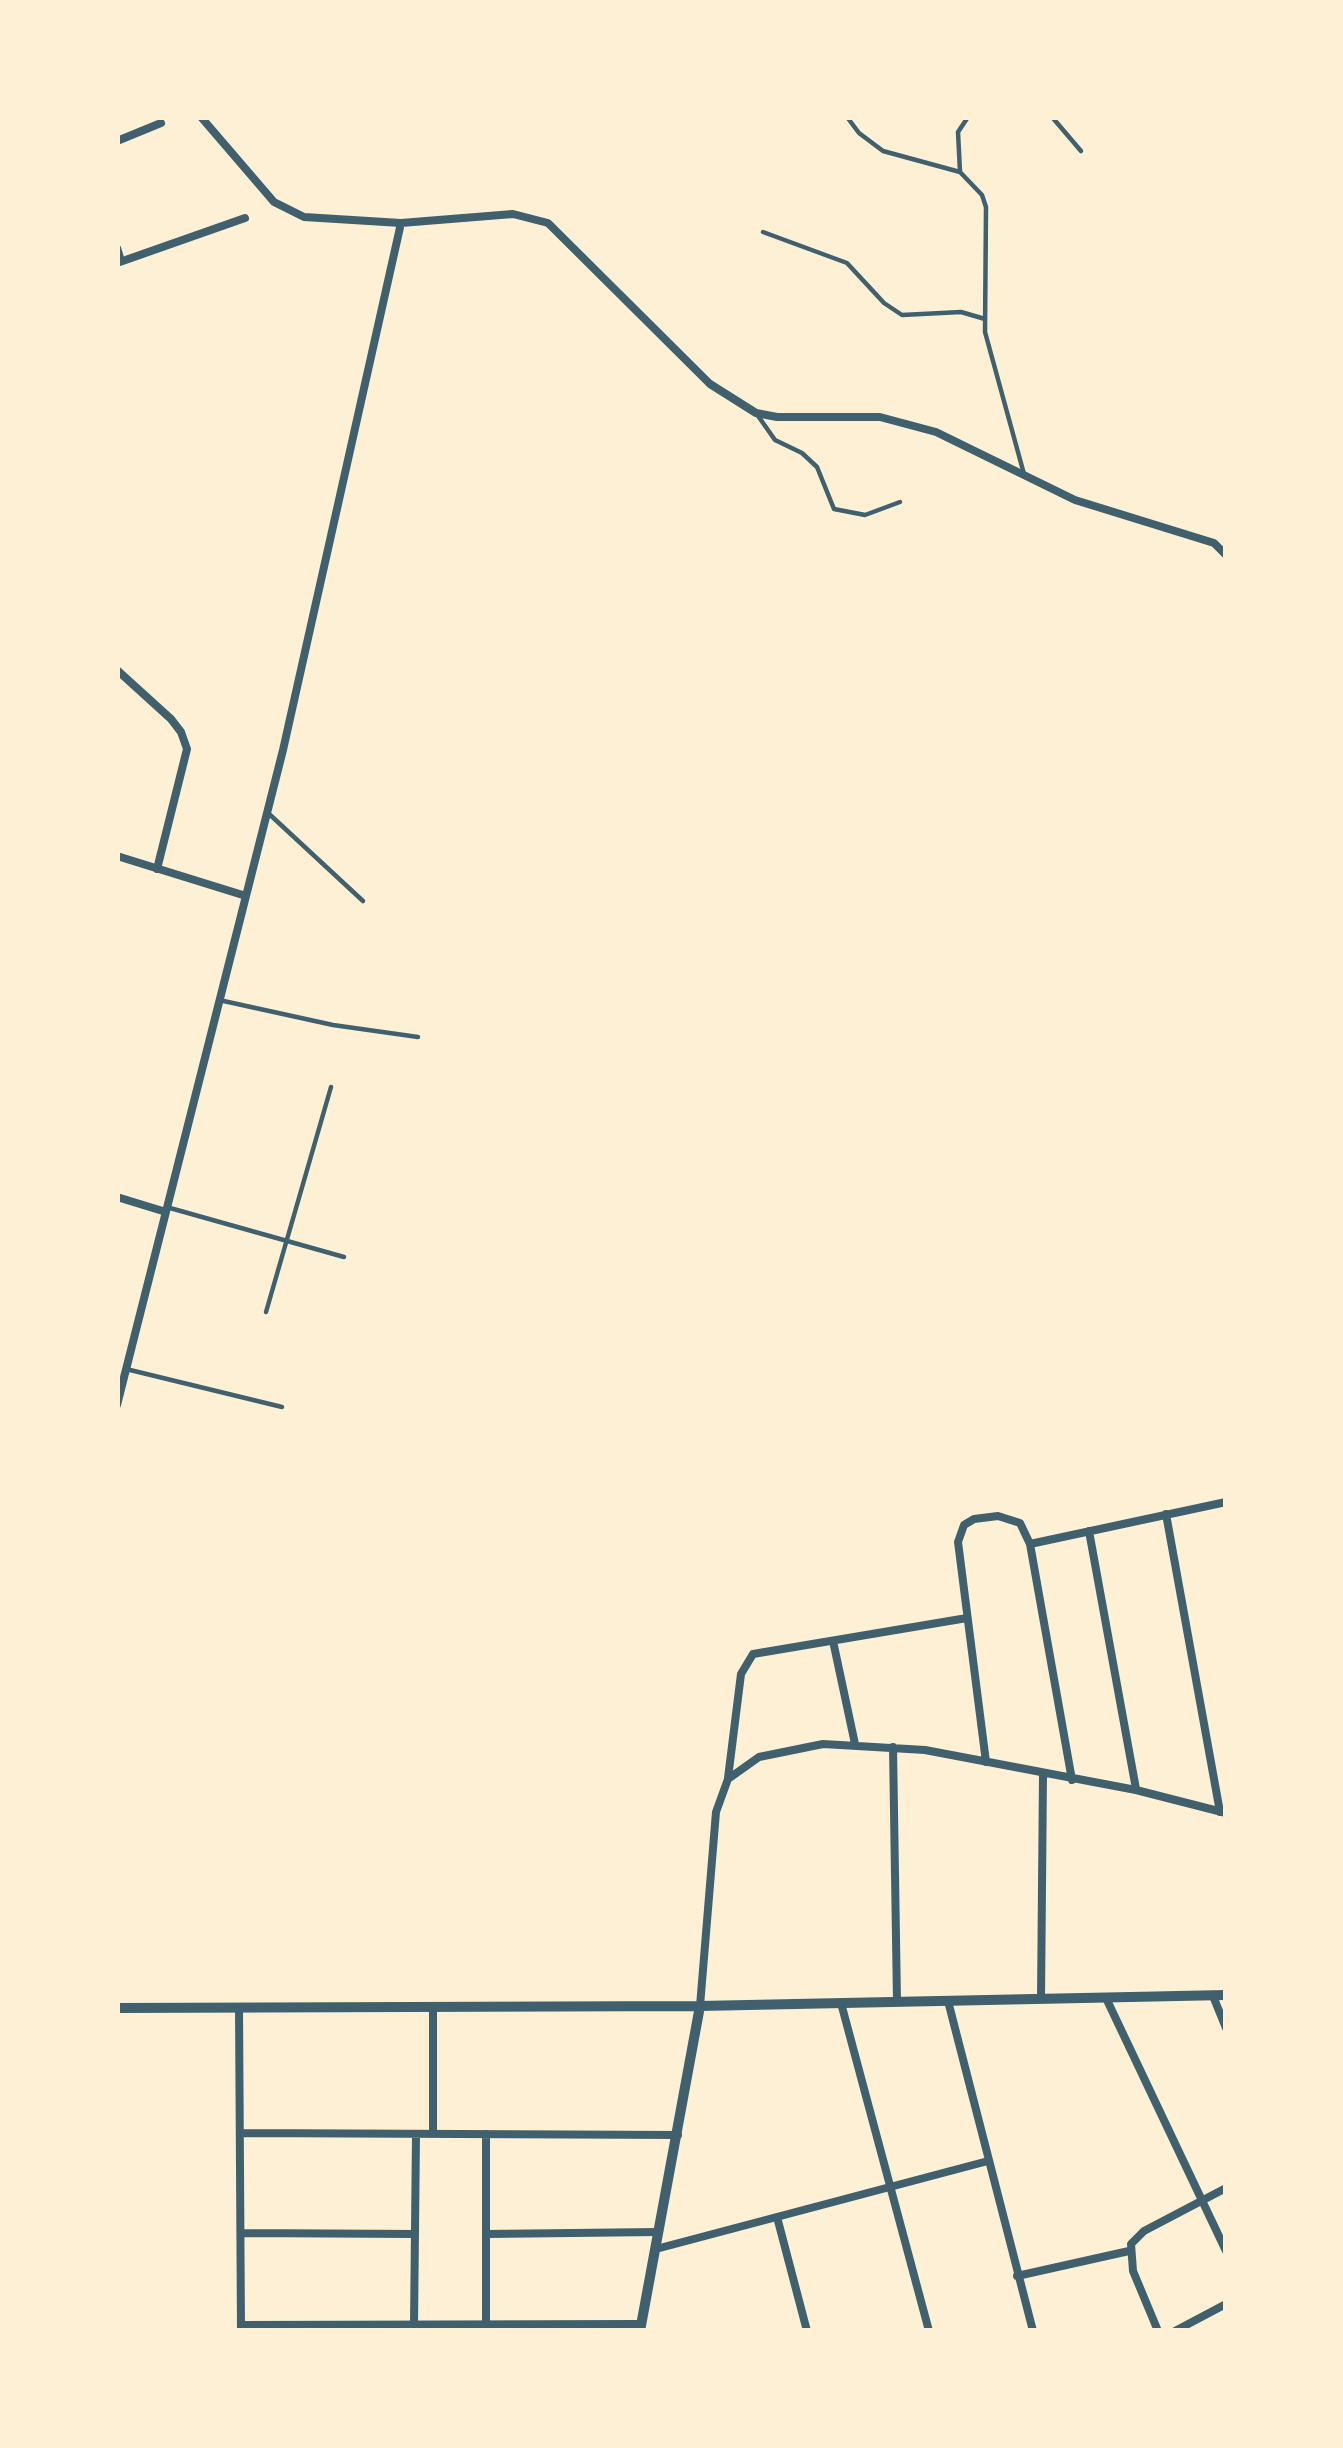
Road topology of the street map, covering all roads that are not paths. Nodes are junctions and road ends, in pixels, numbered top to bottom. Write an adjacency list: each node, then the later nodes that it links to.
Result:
1 (201, 117): 10 (street)
2 (848, 117): 8 (lane)
3 (968, 117): 8 (lane)
4 (1052, 117): 7 (lane)
5 (161, 123): 6 (street)
6 (117, 141)
7 (1082, 151)
8 (960, 172): 14 (lane)
9 (245, 218): 13 (street)
10 (401, 223): 15 (street); 20 (street)
11 (763, 232): 14 (lane)
12 (117, 248): 13 (street)
13 (119, 262)
14 (985, 319): 16 (lane)
15 (756, 412): 16 (street); 17 (lane)
16 (1024, 474): 18 (street)
17 (900, 502)
18 (1226, 555)
19 (117, 670): 22 (street)
20 (267, 812): 23 (street); 24 (lane)
21 (117, 856): 22 (street)
22 (157, 868): 23 (street)
23 (246, 896): 25 (street)
24 (363, 901)
25 (219, 1000): 26 (lane); 29 (street)
26 (418, 1037)
27 (331, 1087): 30 (lane)
28 (117, 1197): 29 (street)
29 (166, 1209): 30 (lane); 33 (street)
30 (286, 1240): 31 (lane); 32 (lane)
31 (344, 1257)
32 (266, 1312)
33 (126, 1369): 34 (street); 35 (lane)
34 (117, 1405)
35 (282, 1407)
36 (1226, 1503): 37 (street)
37 (1166, 1514): 38 (street); 49 (street)
38 (1089, 1531): 39 (street); 48 (street)
39 (1030, 1544): 40 (street); 47 (street)
40 (968, 1618): 41 (street); 44 (street)
41 (833, 1641): 42 (street); 46 (street)
42 (855, 1744): 43 (street); 46 (street)
43 (892, 1747): 44 (street); 54 (street)
44 (986, 1762): 45 (street)
45 (1043, 1774): 47 (street); 52 (street)
46 (728, 1779): 57 (street)
47 (1072, 1780): 48 (street)
48 (1136, 1790): 49 (street)
49 (1223, 1812)
50 (1220, 1996): 51 (street); 60 (street)
51 (1106, 1998): 52 (street); 69 (street)
52 (1041, 1999): 53 (street)
53 (948, 2001): 54 (street); 66 (street)
54 (897, 2002): 55 (street)
55 (841, 2003): 57 (street); 67 (street)
56 (433, 2006): 57 (street); 58 (street); 63 (street)
57 (700, 2006): 65 (street)
58 (239, 2007): 59 (street); 61 (street)
59 (117, 2008)
60 (1226, 2028)
61 (241, 2133): 62 (street); 72 (street)
62 (416, 2134): 63 (street); 73 (street)
63 (434, 2134): 64 (street)
64 (486, 2134): 65 (street); 74 (street)
65 (679, 2135): 71 (street)
66 (988, 2161): 67 (street); 78 (street)
67 (892, 2186): 70 (street); 86 (street)
68 (1226, 2188): 69 (street)
69 (1202, 2199): 76 (street); 77 (street)
70 (777, 2217): 75 (street); 85 (street)
71 (659, 2232): 74 (street); 75 (street)
72 (241, 2233): 73 (street); 82 (street)
73 (415, 2234): 81 (street)
74 (486, 2234): 80 (street)
75 (656, 2249): 84 (street)
76 (1129, 2251): 78 (street); 88 (street)
77 (1226, 2251)
78 (1017, 2276): 87 (street)
79 (1226, 2304): 89 (street)
80 (486, 2324): 83 (street); 84 (street)
81 (414, 2325): 82 (street); 83 (street)
82 (241, 2328)
83 (433, 2328)
84 (640, 2328)
85 (807, 2331)
86 (928, 2331)
87 (1033, 2331)
88 (1158, 2331)
89 (1175, 2331)

